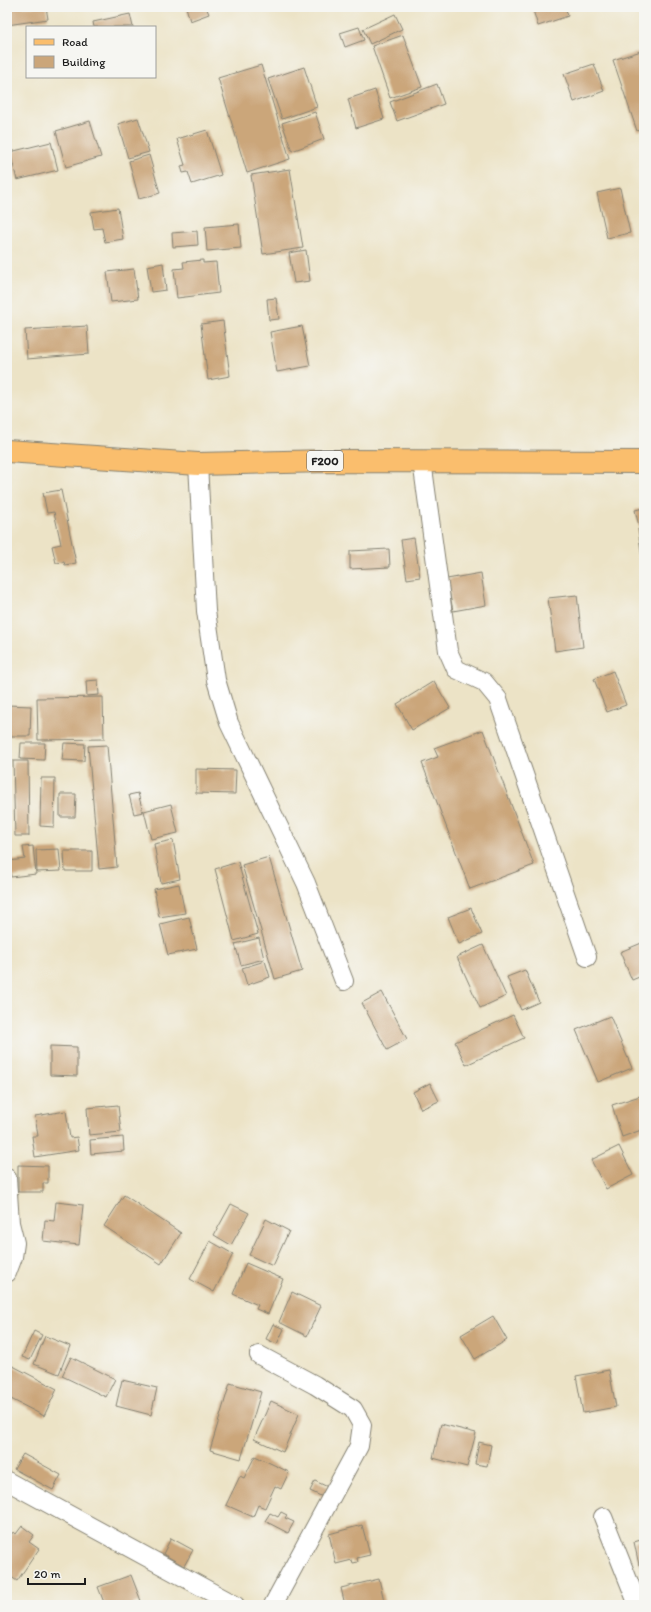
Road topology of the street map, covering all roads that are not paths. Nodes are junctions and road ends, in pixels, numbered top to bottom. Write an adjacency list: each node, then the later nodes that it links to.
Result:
1 (7, 451): 4 (main road, F200)
2 (422, 461): 3 (main road, F200); 4 (main road, F200); 5 (street)
3 (644, 462)
4 (198, 464): 6 (street)
5 (587, 958)
6 (344, 981)
7 (7, 1178): 8 (street)
8 (7, 1273)
9 (260, 1355): 13 (street)
10 (7, 1481): 12 (street)
11 (603, 1517): 14 (street)
12 (235, 1605)
13 (273, 1605)
14 (638, 1605)

